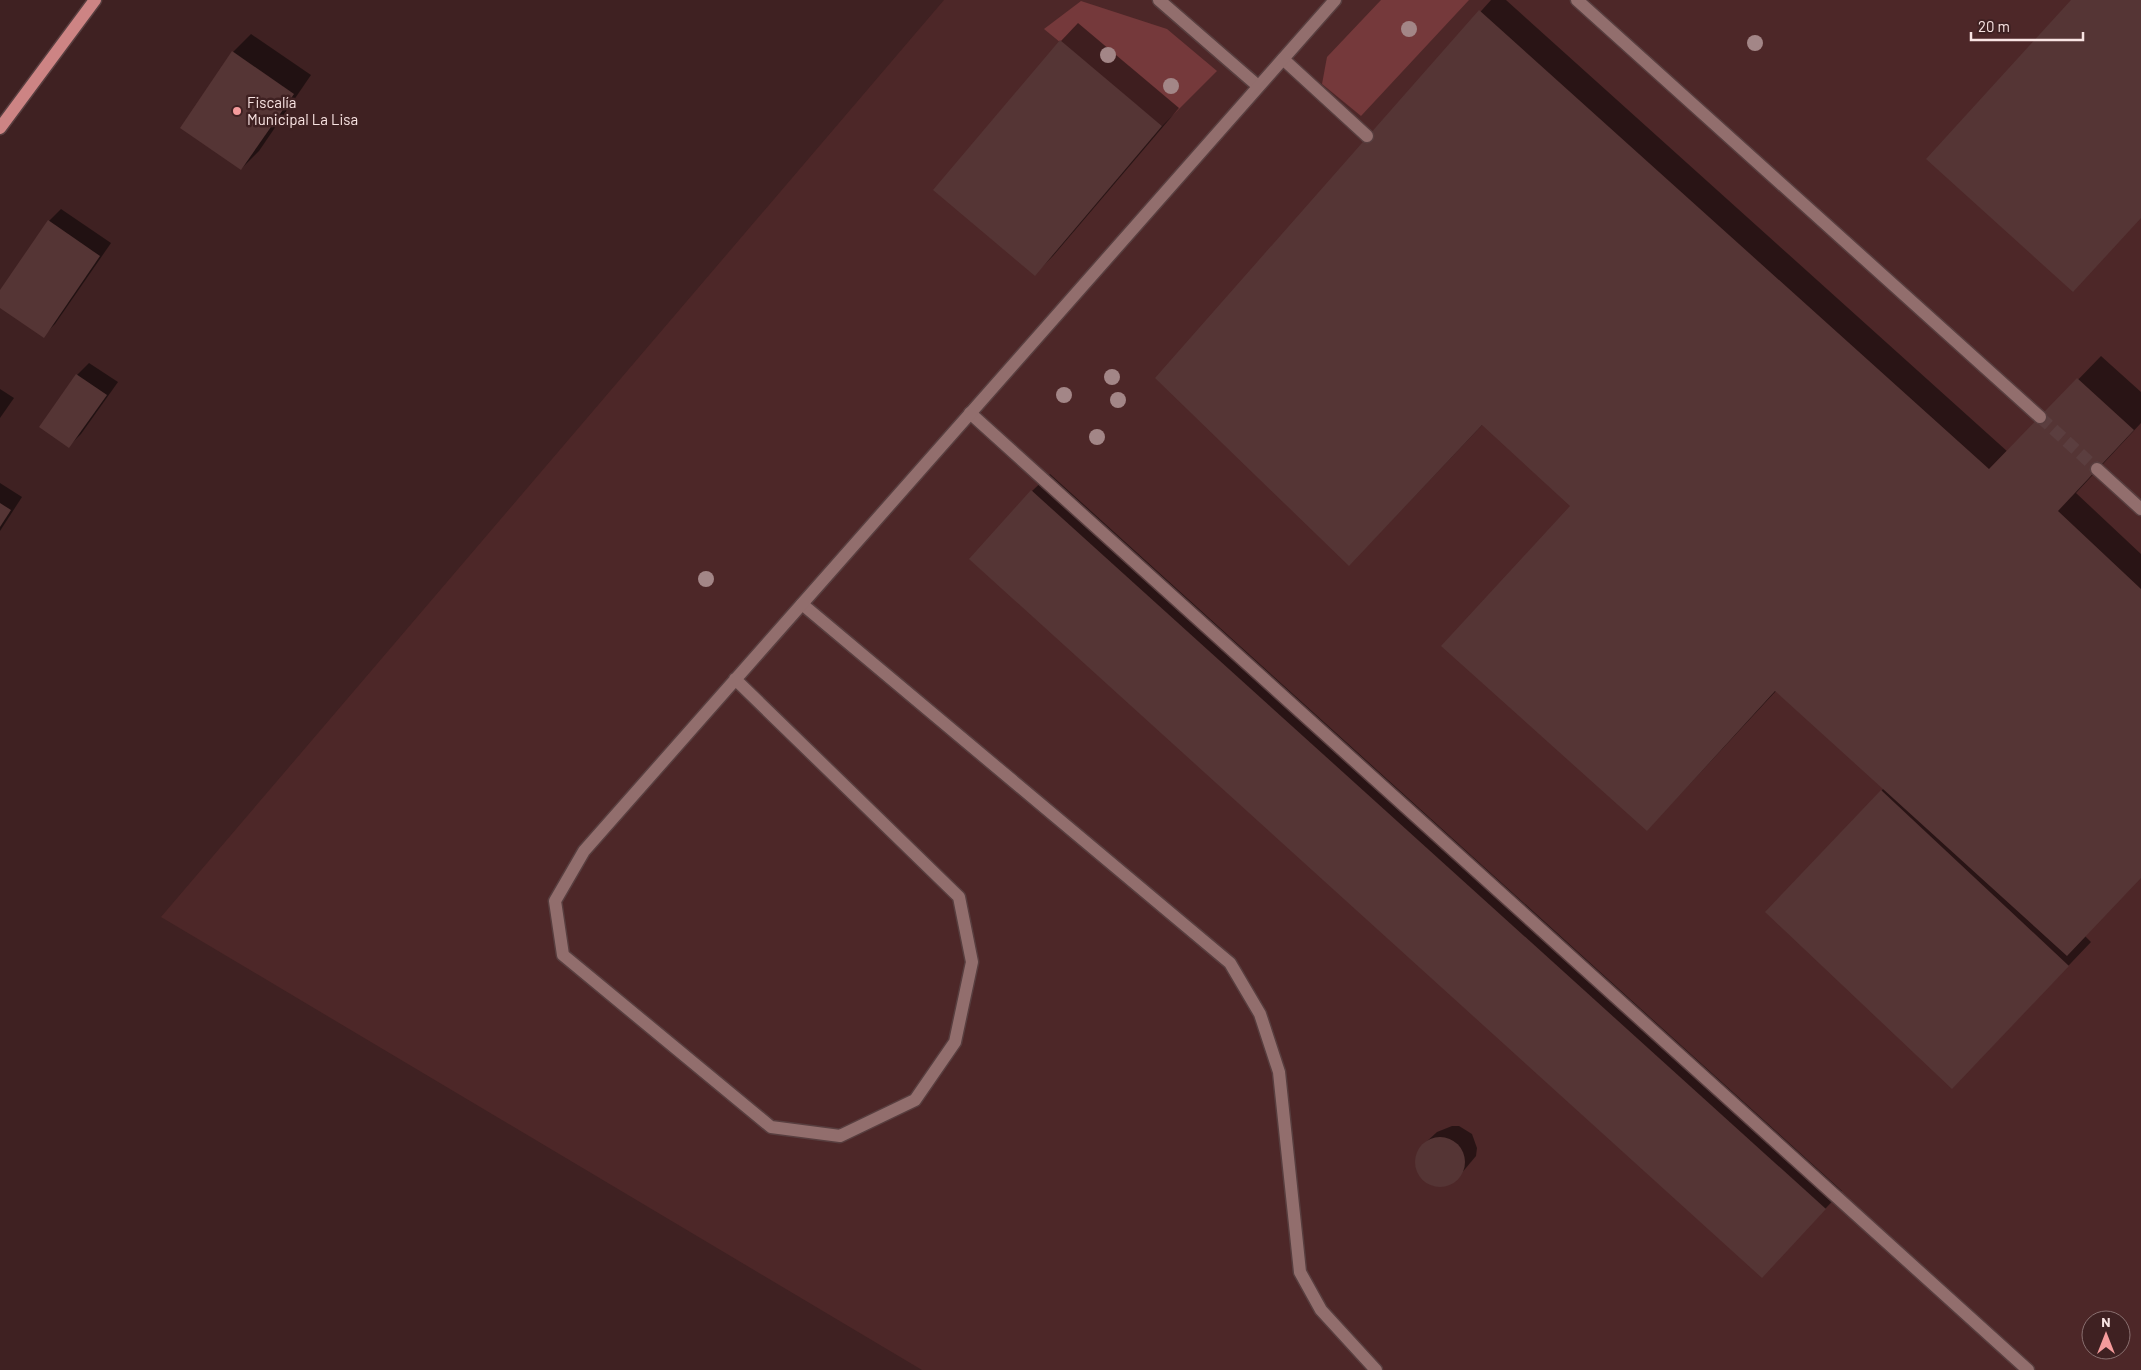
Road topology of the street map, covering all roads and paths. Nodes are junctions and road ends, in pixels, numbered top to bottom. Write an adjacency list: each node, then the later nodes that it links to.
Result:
1 (95, 0): 7 (main road)
2 (1159, 0): 6 (lane)
3 (1335, 0): 5 (lane)
4 (1578, 0): 10 (lane)
5 (1282, 60): 6 (lane); 8 (lane)
6 (1258, 86): 9 (lane)
7 (0, 128)
8 (1367, 136)
9 (970, 413): 13 (lane); 16 (lane)
10 (2040, 417)
11 (2097, 469): 12 (lane)
12 (2141, 509)
13 (802, 604): 14 (lane); 15 (lane)
14 (735, 679): 14 (lane)
15 (1376, 1370)
16 (2028, 1370)

